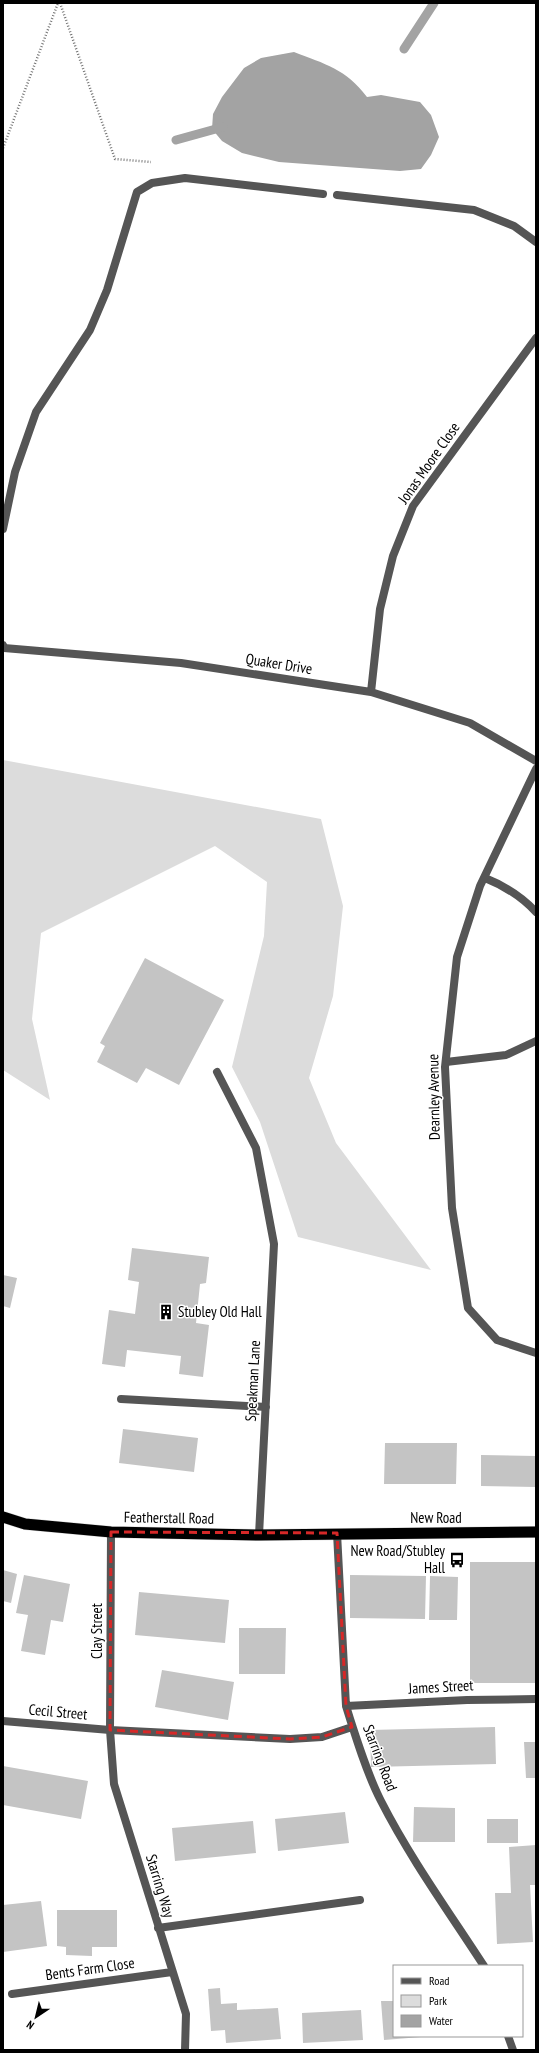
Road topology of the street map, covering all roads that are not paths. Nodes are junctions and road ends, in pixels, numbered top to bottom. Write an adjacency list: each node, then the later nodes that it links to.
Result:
1 (323, 194): 5 (street)
2 (337, 195): 3 (street)
3 (536, 242)
4 (536, 338): 7 (street, Jonas Moore Close)
5 (3, 529)
6 (4, 647): 7 (street, Quaker Drive)
7 (371, 692): 8 (street, Quaker Drive)
8 (536, 761)
9 (536, 769): 10 (street, Dearnley Avenue)
10 (484, 878): 11 (street); 13 (street, Dearnley Avenue)
11 (536, 912)
12 (536, 1041): 13 (street)
13 (446, 1062): 15 (street, Dearnley Avenue)
14 (217, 1072): 17 (street, Speakman Lane)
15 (536, 1353)
16 (121, 1399): 17 (street)
17 (266, 1408): 22 (street, Speakman Lane)
18 (3, 1517): 19 (highway, Featherstall Road)
19 (111, 1532): 22 (highway, Featherstall Road); 27 (street, Clay Street)
20 (536, 1532): 21 (highway, New Road)
21 (337, 1533): 22 (highway, Featherstall Road); 24 (street, Starring Road)
22 (259, 1535)
23 (536, 1700): 24 (street, James Street)
24 (346, 1706): 26 (street, Starring Road)
25 (3, 1721): 27 (street, Cecil Street)
26 (352, 1727): 27 (street, Cecil Street); 30 (street, Starring Road)
27 (110, 1730): 29 (street, Starring Way)
28 (360, 1900): 29 (street)
29 (158, 1928): 31 (street, Starring Way)
30 (483, 1965)
31 (172, 1972): 32 (street, Bents Farm Close); 34 (street, Starring Way)
32 (12, 1994)
33 (508, 2037): 35 (street)
34 (185, 2050)
35 (513, 2050)

